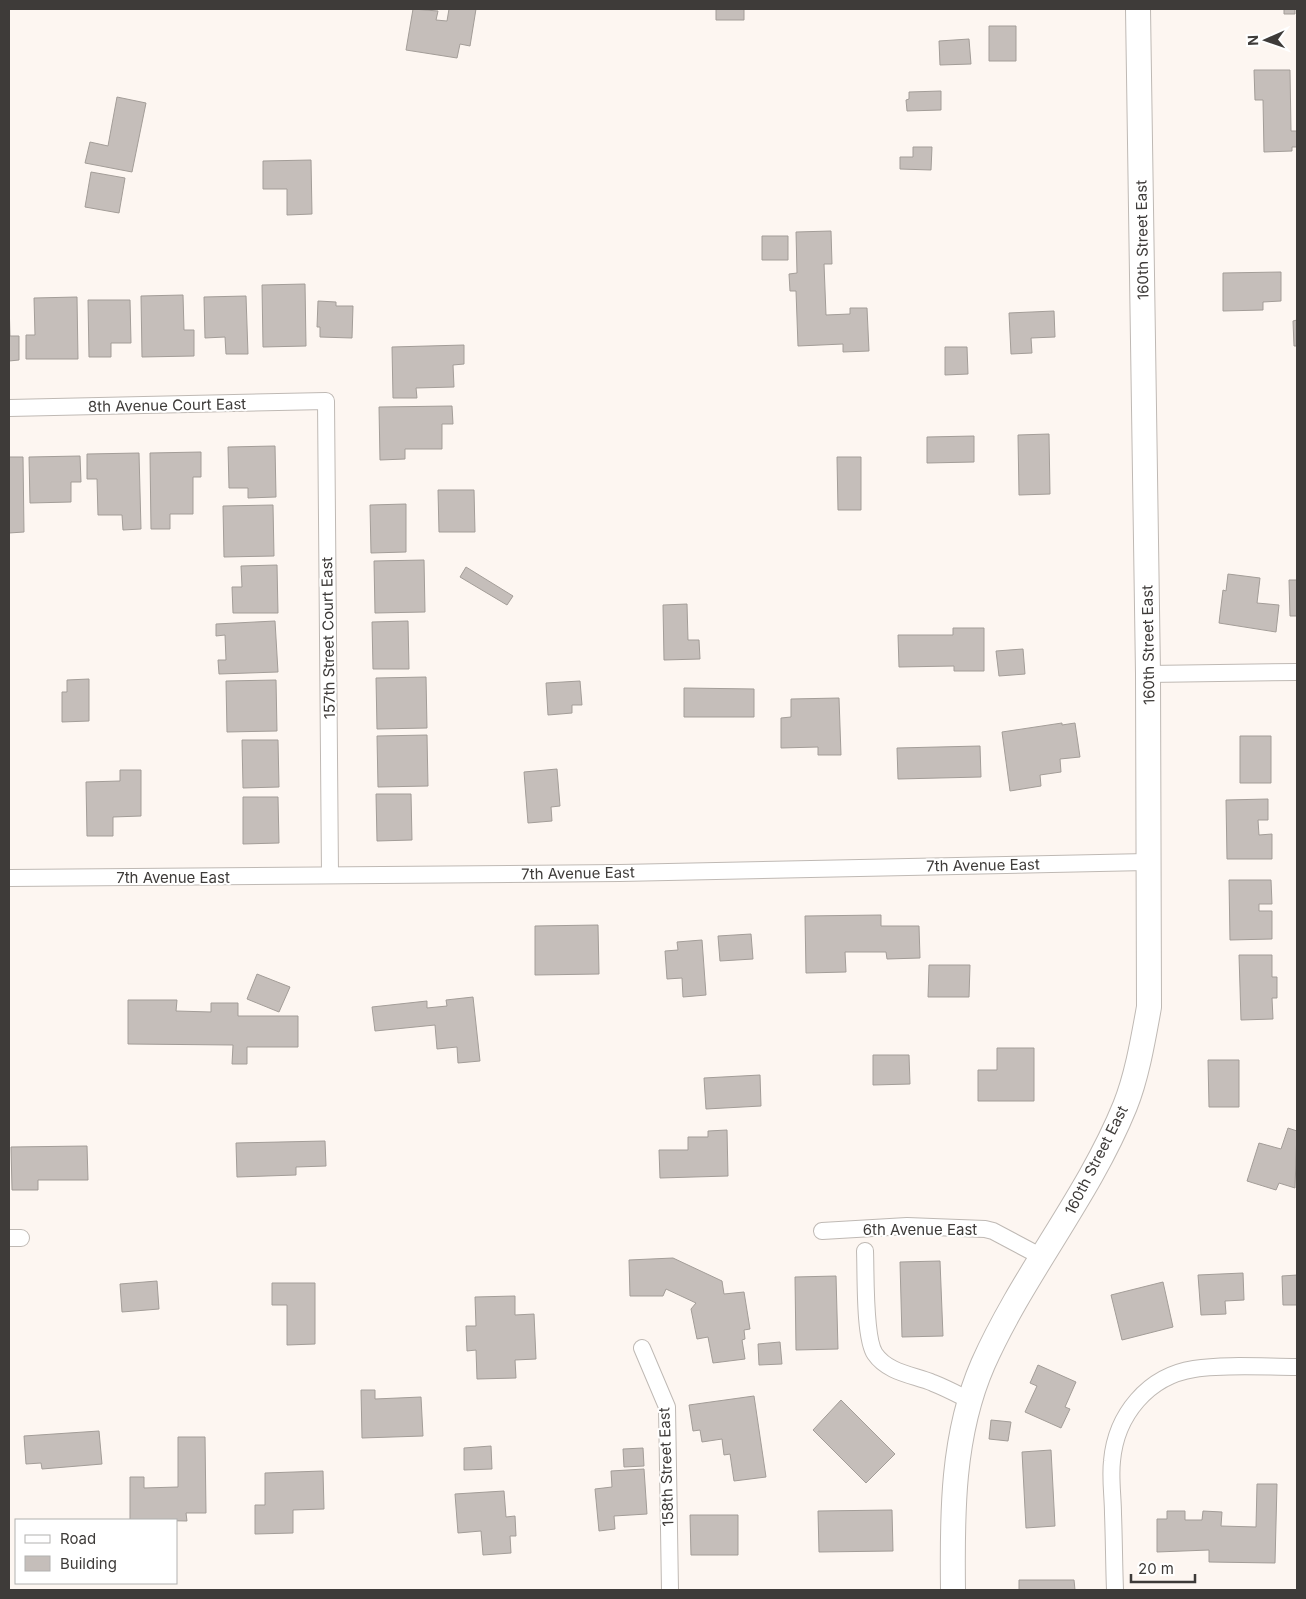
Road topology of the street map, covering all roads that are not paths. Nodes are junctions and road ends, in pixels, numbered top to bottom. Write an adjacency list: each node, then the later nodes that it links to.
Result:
1 (1138, 9): 5 (street, 160th Street East)
2 (326, 402): 3 (street, 8th Avenue Court East); 7 (street, 157th Street Court East)
3 (9, 408)
4 (1297, 672): 5 (street)
5 (1148, 674): 6 (street, 160th Street East)
6 (1147, 862): 7 (street, 7th Avenue East); 11 (street, 160th Street East)
7 (330, 875): 8 (street, 7th Avenue East)
8 (9, 878)
9 (822, 1231): 11 (street, 6th Avenue East)
10 (865, 1252): 14 (street)
11 (1042, 1257): 14 (street, 160th Street East)
12 (642, 1348): 15 (street, 158th Street East)
13 (1297, 1367): 17 (street)
14 (972, 1401): 16 (street, 160th Street East)
15 (670, 1590)
16 (953, 1590)
17 (1115, 1590)

